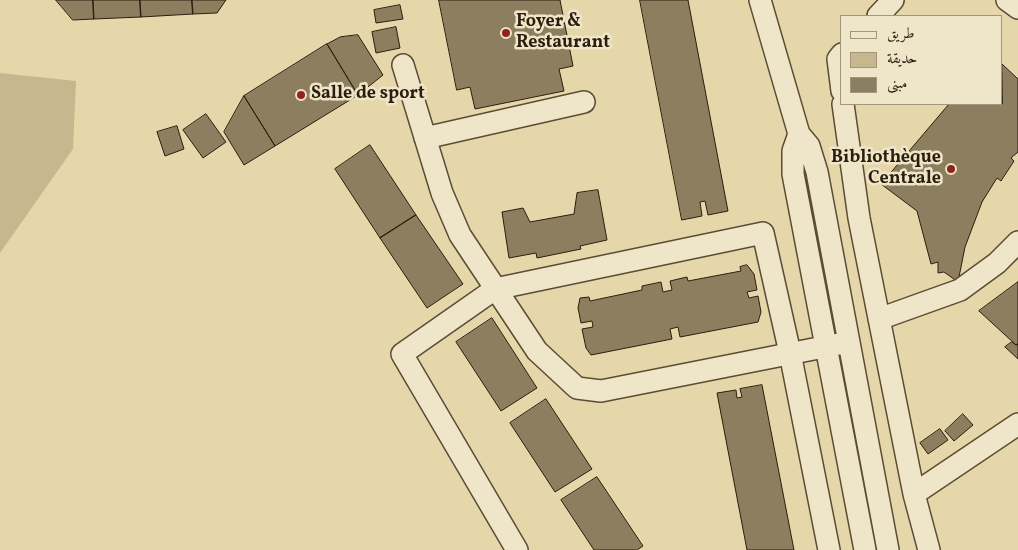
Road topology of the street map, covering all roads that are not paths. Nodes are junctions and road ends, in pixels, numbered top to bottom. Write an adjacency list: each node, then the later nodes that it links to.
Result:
1 (760, 0): 11 (street)
2 (893, 0): 5 (street)
3 (1007, 0): 4 (street)
4 (1018, 8)
5 (879, 15)
6 (840, 56): 8 (street)
7 (403, 65): 12 (street)
8 (840, 75)
9 (584, 102): 12 (street)
10 (844, 105): 15 (street)
11 (798, 134): 16 (street); 17 (street)
12 (425, 138): 14 (street)
13 (1018, 242): 15 (street)
14 (495, 289): 18 (street); 18 (street); 21 (street)
15 (880, 319): 20 (street)
16 (849, 342): 17 (street); 24 (street)
17 (826, 347): 18 (street); 23 (street)
18 (790, 353): 22 (street)
19 (1018, 424): 20 (street)
20 (914, 494): 25 (street)
21 (517, 550)
22 (829, 550)
23 (865, 550)
24 (888, 550)
25 (929, 550)

